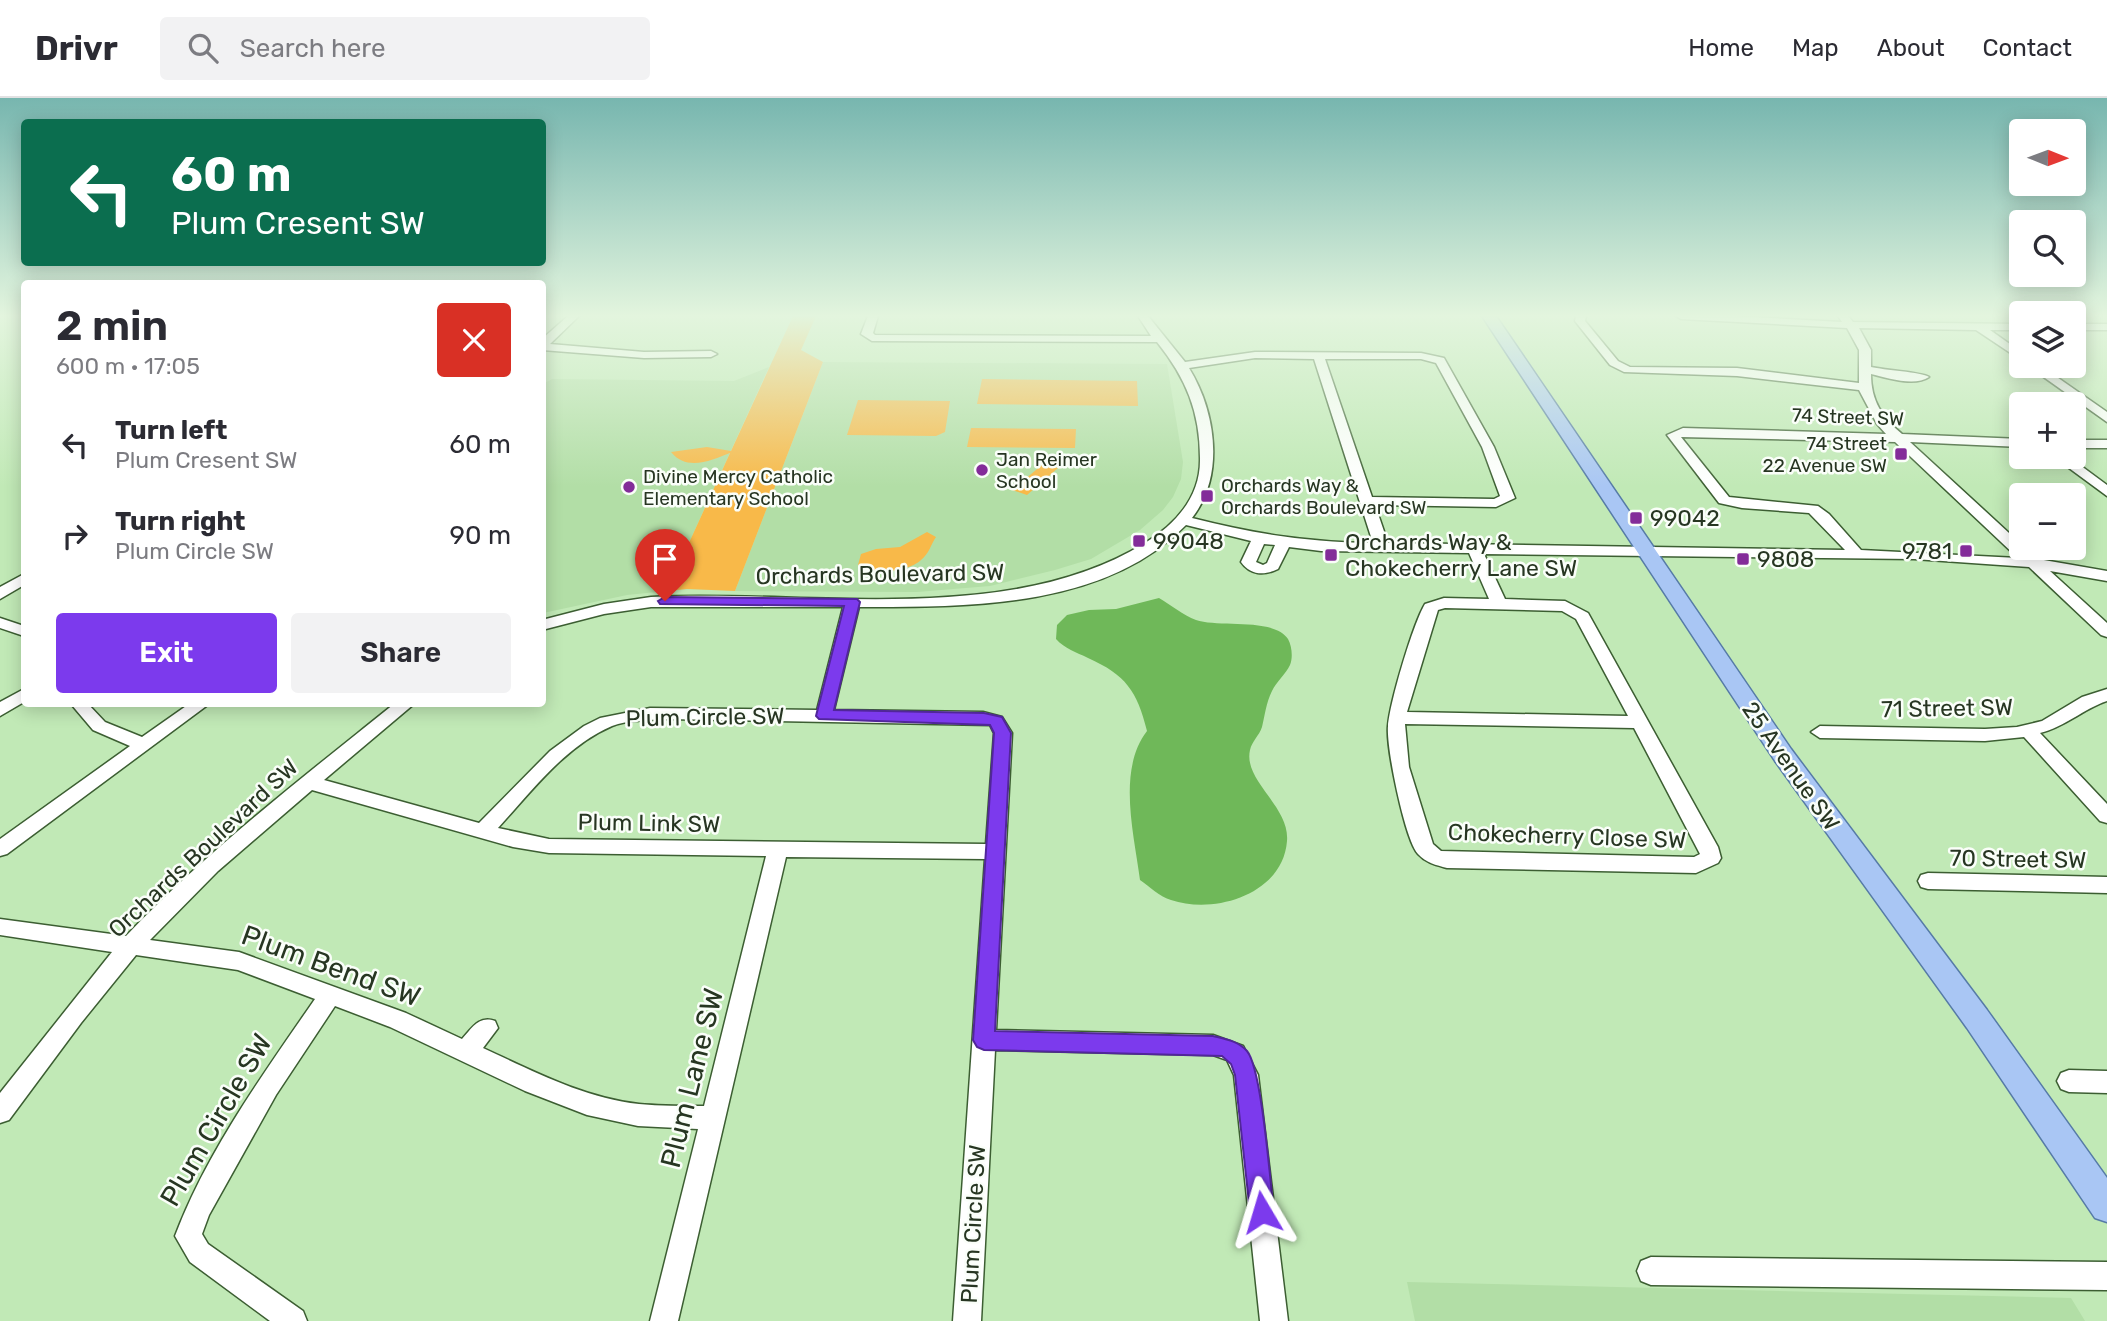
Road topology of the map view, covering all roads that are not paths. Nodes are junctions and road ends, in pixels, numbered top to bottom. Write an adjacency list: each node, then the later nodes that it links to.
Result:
1 (1186, 373): 19 (street, Orchards Boulevard SW)
2 (1324, 373): 18 (street)
3 (1447, 373): 18 (street)
4 (1527, 373): 24 (main road, 25 Avenue SW)
5 (1750, 373): 10 (street)
6 (1866, 373): 10 (street)
7 (1882, 373): 8 (street)
8 (1923, 376)
9 (2051, 378): 11 (street)
10 (1864, 387): 12 (street)
11 (2107, 418)
12 (1895, 438): 13 (street, 74 Street SW); 25 (street, 74 Street SW); 26 (street)
13 (2009, 443)
14 (2086, 444): 15 (street)
15 (2107, 444)
16 (2077, 469): 17 (street)
17 (2107, 492)
18 (1368, 502): 22 (street)
19 (1183, 520): 20 (street); 30 (street, Orchards Boulevard SW)
20 (1259, 540): 21 (street); 21 (street)
21 (1283, 543): 22 (street)
22 (1382, 548): 23 (street)
23 (1475, 550): 24 (street); 31 (street)
24 (1647, 552): 25 (street); 66 (main road, 25 Avenue SW)
25 (1857, 554): 26 (street)
26 (2032, 564): 27 (street); 35 (street)
27 (2107, 576)
28 (21, 581): 29 (street)
29 (0, 594)
30 (852, 602): 33 (street, Orchards Boulevard SW); 42 (street)
31 (1499, 604): 43 (street, Chokecherry Close SW); 44 (street, Chokecherry Close SW)
32 (0, 623): 34 (street)
33 (546, 624)
34 (21, 630)
35 (2107, 632)
36 (2107, 695): 45 (street, 71 Street SW)
37 (21, 697): 41 (street)
38 (82, 707): 47 (street)
39 (196, 707): 47 (street)
40 (401, 707): 48 (street, Orchards Boulevard SW)
41 (0, 710)
42 (824, 716): 50 (street, Plum Circle SW); 53 (street, Plum Circle SW)
43 (1397, 718): 44 (street); 44 (street, Chokecherry Close SW)
44 (1640, 722)
45 (2028, 731): 46 (street, 71 Street SW); 49 (street)
46 (1821, 733)
47 (143, 744): 51 (street)
48 (310, 783): 50 (street, Plum Link SW); 57 (street, Orchards Boulevard SW)
49 (2107, 816)
50 (484, 832): 52 (street, Plum Link SW)
51 (0, 849)
52 (778, 850): 53 (street, Plum Link SW); 65 (street, Plum Lane SW)
53 (996, 852): 60 (street, Plum Circle SW)
54 (1928, 881): 55 (street, 70 Street SW)
55 (2107, 885)
56 (0, 927): 57 (street, Plum Bend SW)
57 (131, 945): 58 (street, Plum Bend SW); 64 (street, Orchards Boulevard SW)
58 (331, 993): 61 (street, Plum Bend SW); 69 (street, Plum Circle SW)
59 (487, 1028): 61 (street)
60 (984, 1040): 71 (street, Plum Circle SW); 72 (street)
61 (464, 1051): 65 (street, Plum Bend SW)
62 (2069, 1082): 63 (street)
63 (2107, 1082)
64 (0, 1112)
65 (713, 1118): 70 (street, Plum Lane SW)
66 (2107, 1206)
67 (1651, 1271): 68 (street)
68 (2107, 1276)
69 (293, 1321)
70 (664, 1321)
71 (967, 1321)
72 (1274, 1321)

